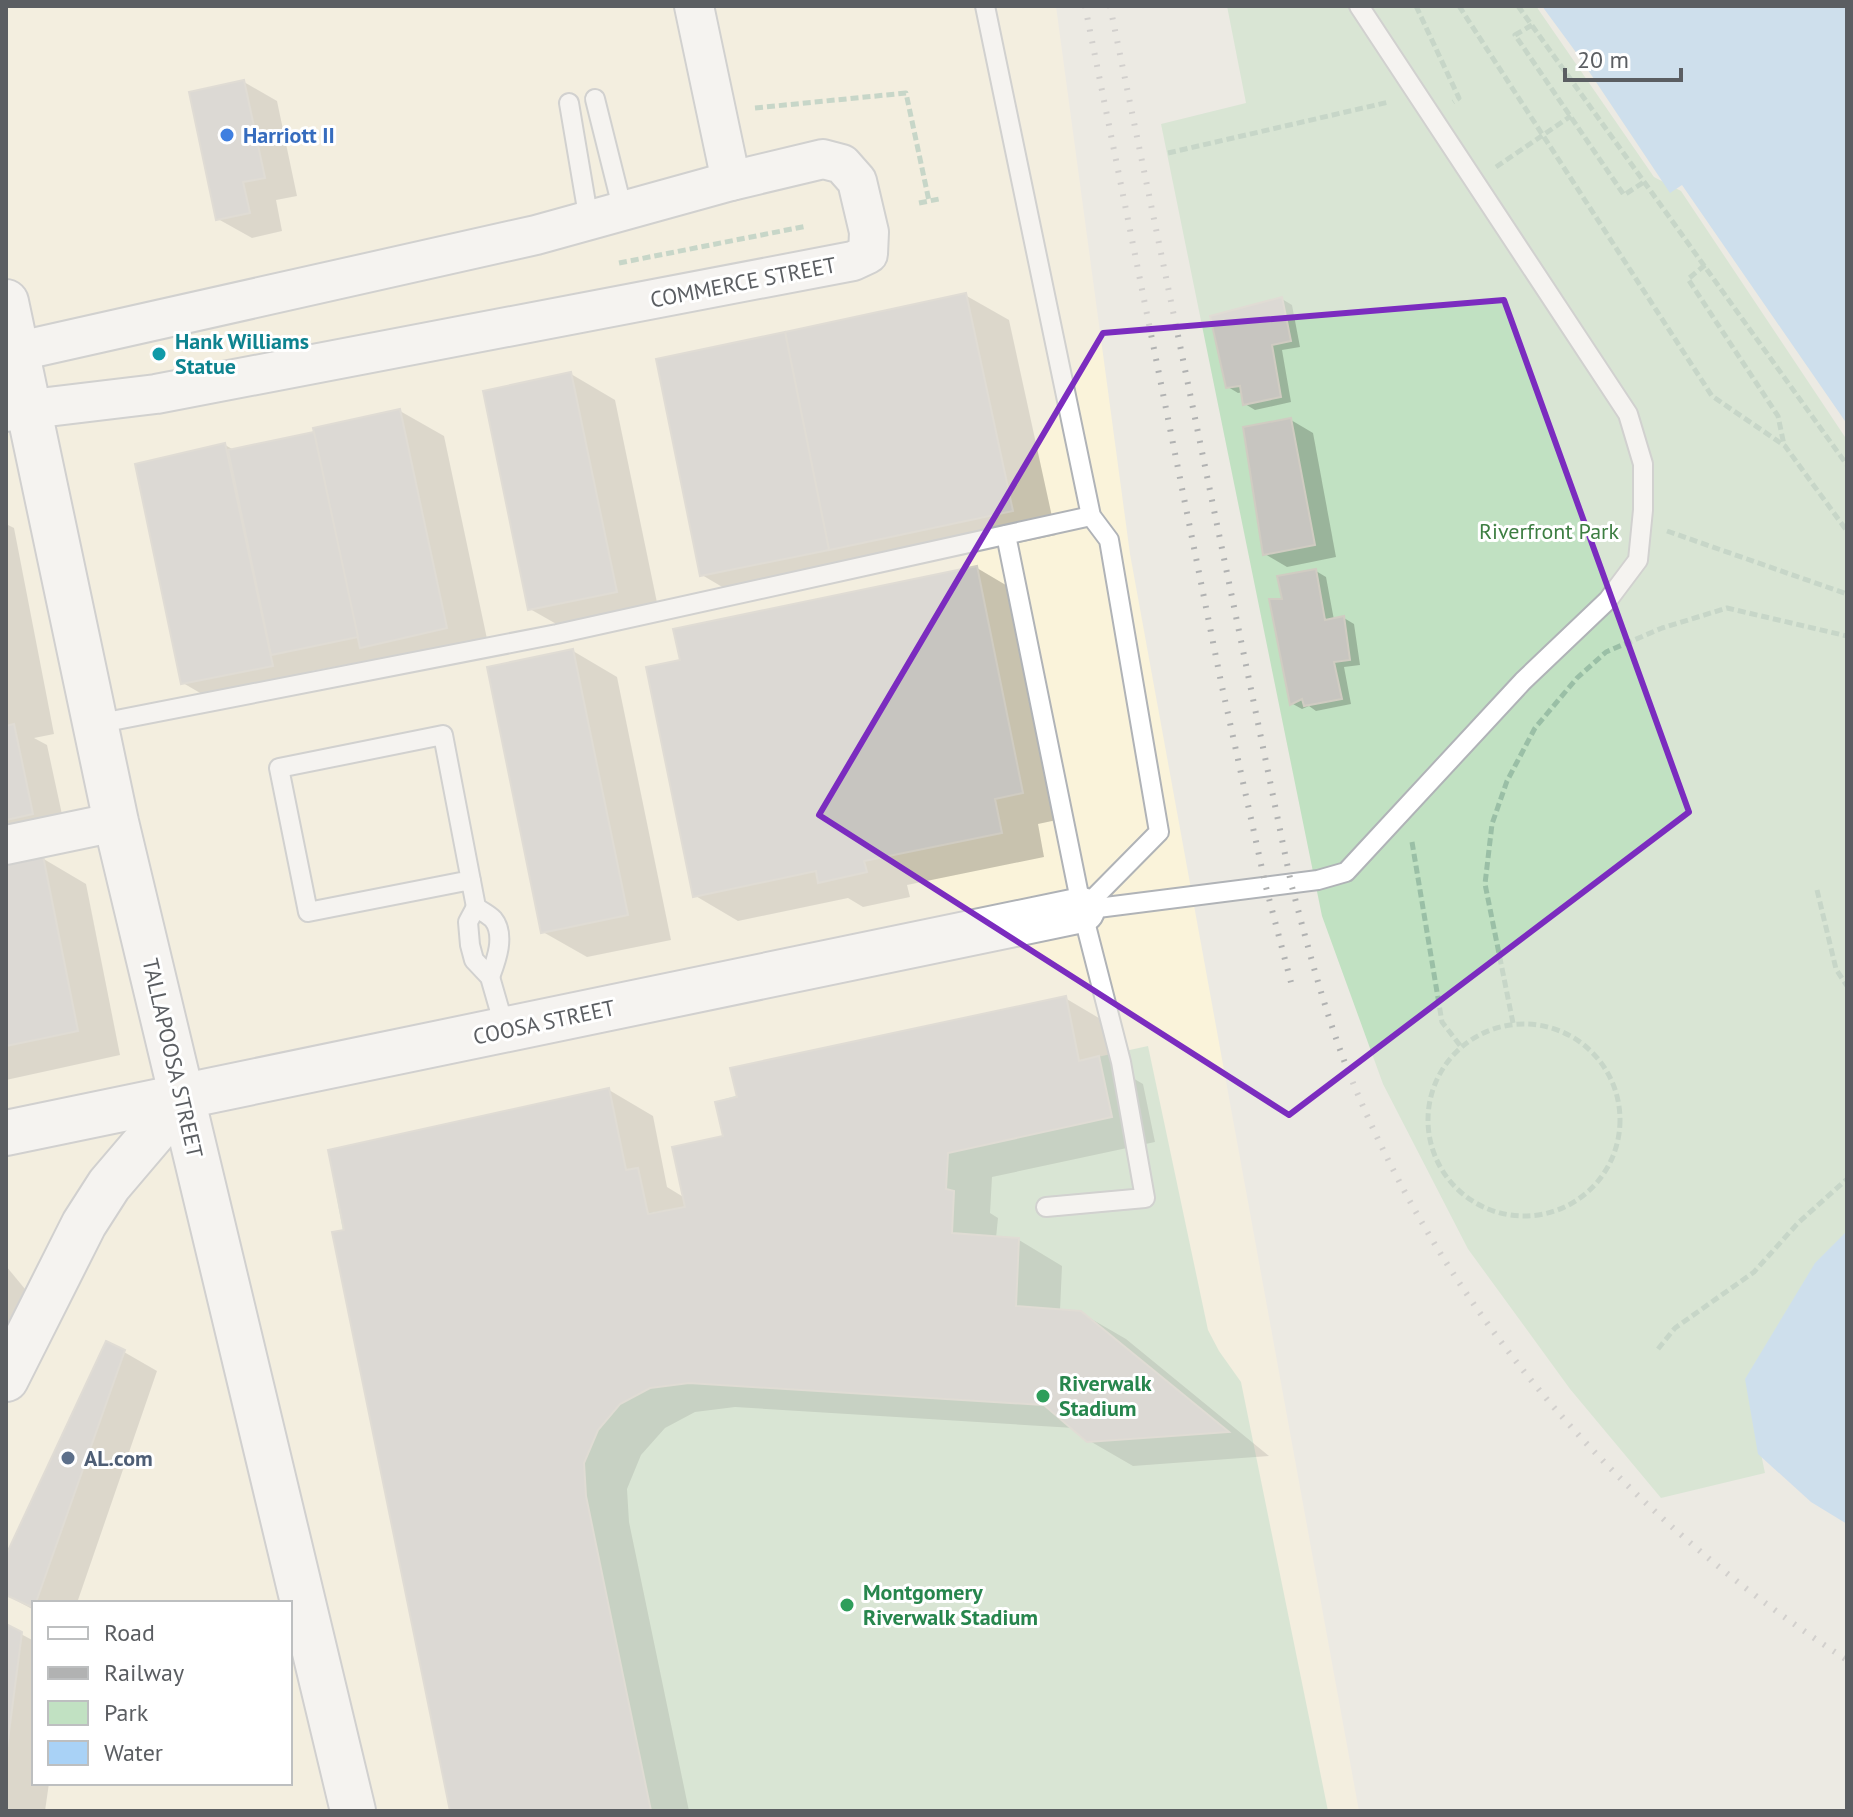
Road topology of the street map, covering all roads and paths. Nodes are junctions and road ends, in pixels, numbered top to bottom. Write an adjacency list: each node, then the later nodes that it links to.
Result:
1 (694, 6): 11 (street)
2 (985, 6): 29 (lane)
3 (1359, 6): 8 (lane)
4 (1416, 6): 13 (path)
5 (1459, 6): 14 (path)
6 (1518, 6): 7 (path)
7 (1532, 25): 12 (path); 18 (path)
8 (1417, 94): 13 (lane); 15 (path)
9 (595, 99): 22 (lane)
10 (569, 103): 22 (lane)
11 (718, 112): 16 (street); 20 (path)
12 (1571, 116): 14 (path); 18 (path)
13 (1432, 117): 17 (lane)
14 (1542, 134): 17 (path); 27 (path)
15 (1168, 153)
16 (731, 181): 22 (street, COMMERCE STREET); 26 (street, COMMERCE STREET)
17 (1475, 182): 30 (lane)
18 (1644, 182): 23 (path)
19 (939, 199): 20 (path)
20 (929, 201): 21 (path)
21 (919, 203)
22 (606, 216): 25 (street, COMMERCE STREET)
23 (1705, 265): 27 (path); 28 (path)
24 (6, 302): 25 (main road, TALLAPOOSA STREET)
25 (11, 353): 26 (main road, TALLAPOOSA STREET)
26 (17, 410): 35 (main road, TALLAPOOSA STREET)
27 (1785, 446): 31 (path)
28 (1847, 465)
29 (1091, 516): 32 (lane); 42 (lane)
30 (1642, 522): 33 (path); 36 (lane)
31 (1847, 531)
32 (1006, 535): 35 (lane); 42 (lane)
33 (1847, 594)
34 (1847, 636): 45 (path)
35 (96, 724): 37 (main road, TALLAPOOSA STREET)
36 (1406, 808): 42 (lane); 47 (path)
37 (116, 822): 38 (street); 48 (main road, TALLAPOOSA STREET)
38 (6, 845)
39 (471, 880): 39 (lane); 41 (lane)
40 (1817, 890): 44 (path)
41 (476, 907): 43 (lane); 43 (lane)
42 (1082, 910): 46 (main road, COOSA STREET); 51 (lane)
43 (490, 977): 46 (lane)
44 (1847, 986)
45 (1513, 1023): 47 (path); 47 (path)
46 (505, 1030): 48 (main road, COOSA STREET)
47 (1462, 1048)
48 (183, 1098): 49 (main road, COOSA STREET); 53 (main road); 54 (main road, TALLAPOOSA STREET)
49 (6, 1133)
50 (1847, 1179): 52 (path)
51 (1046, 1207)
52 (1658, 1349)
53 (6, 1379)
54 (353, 1811)

